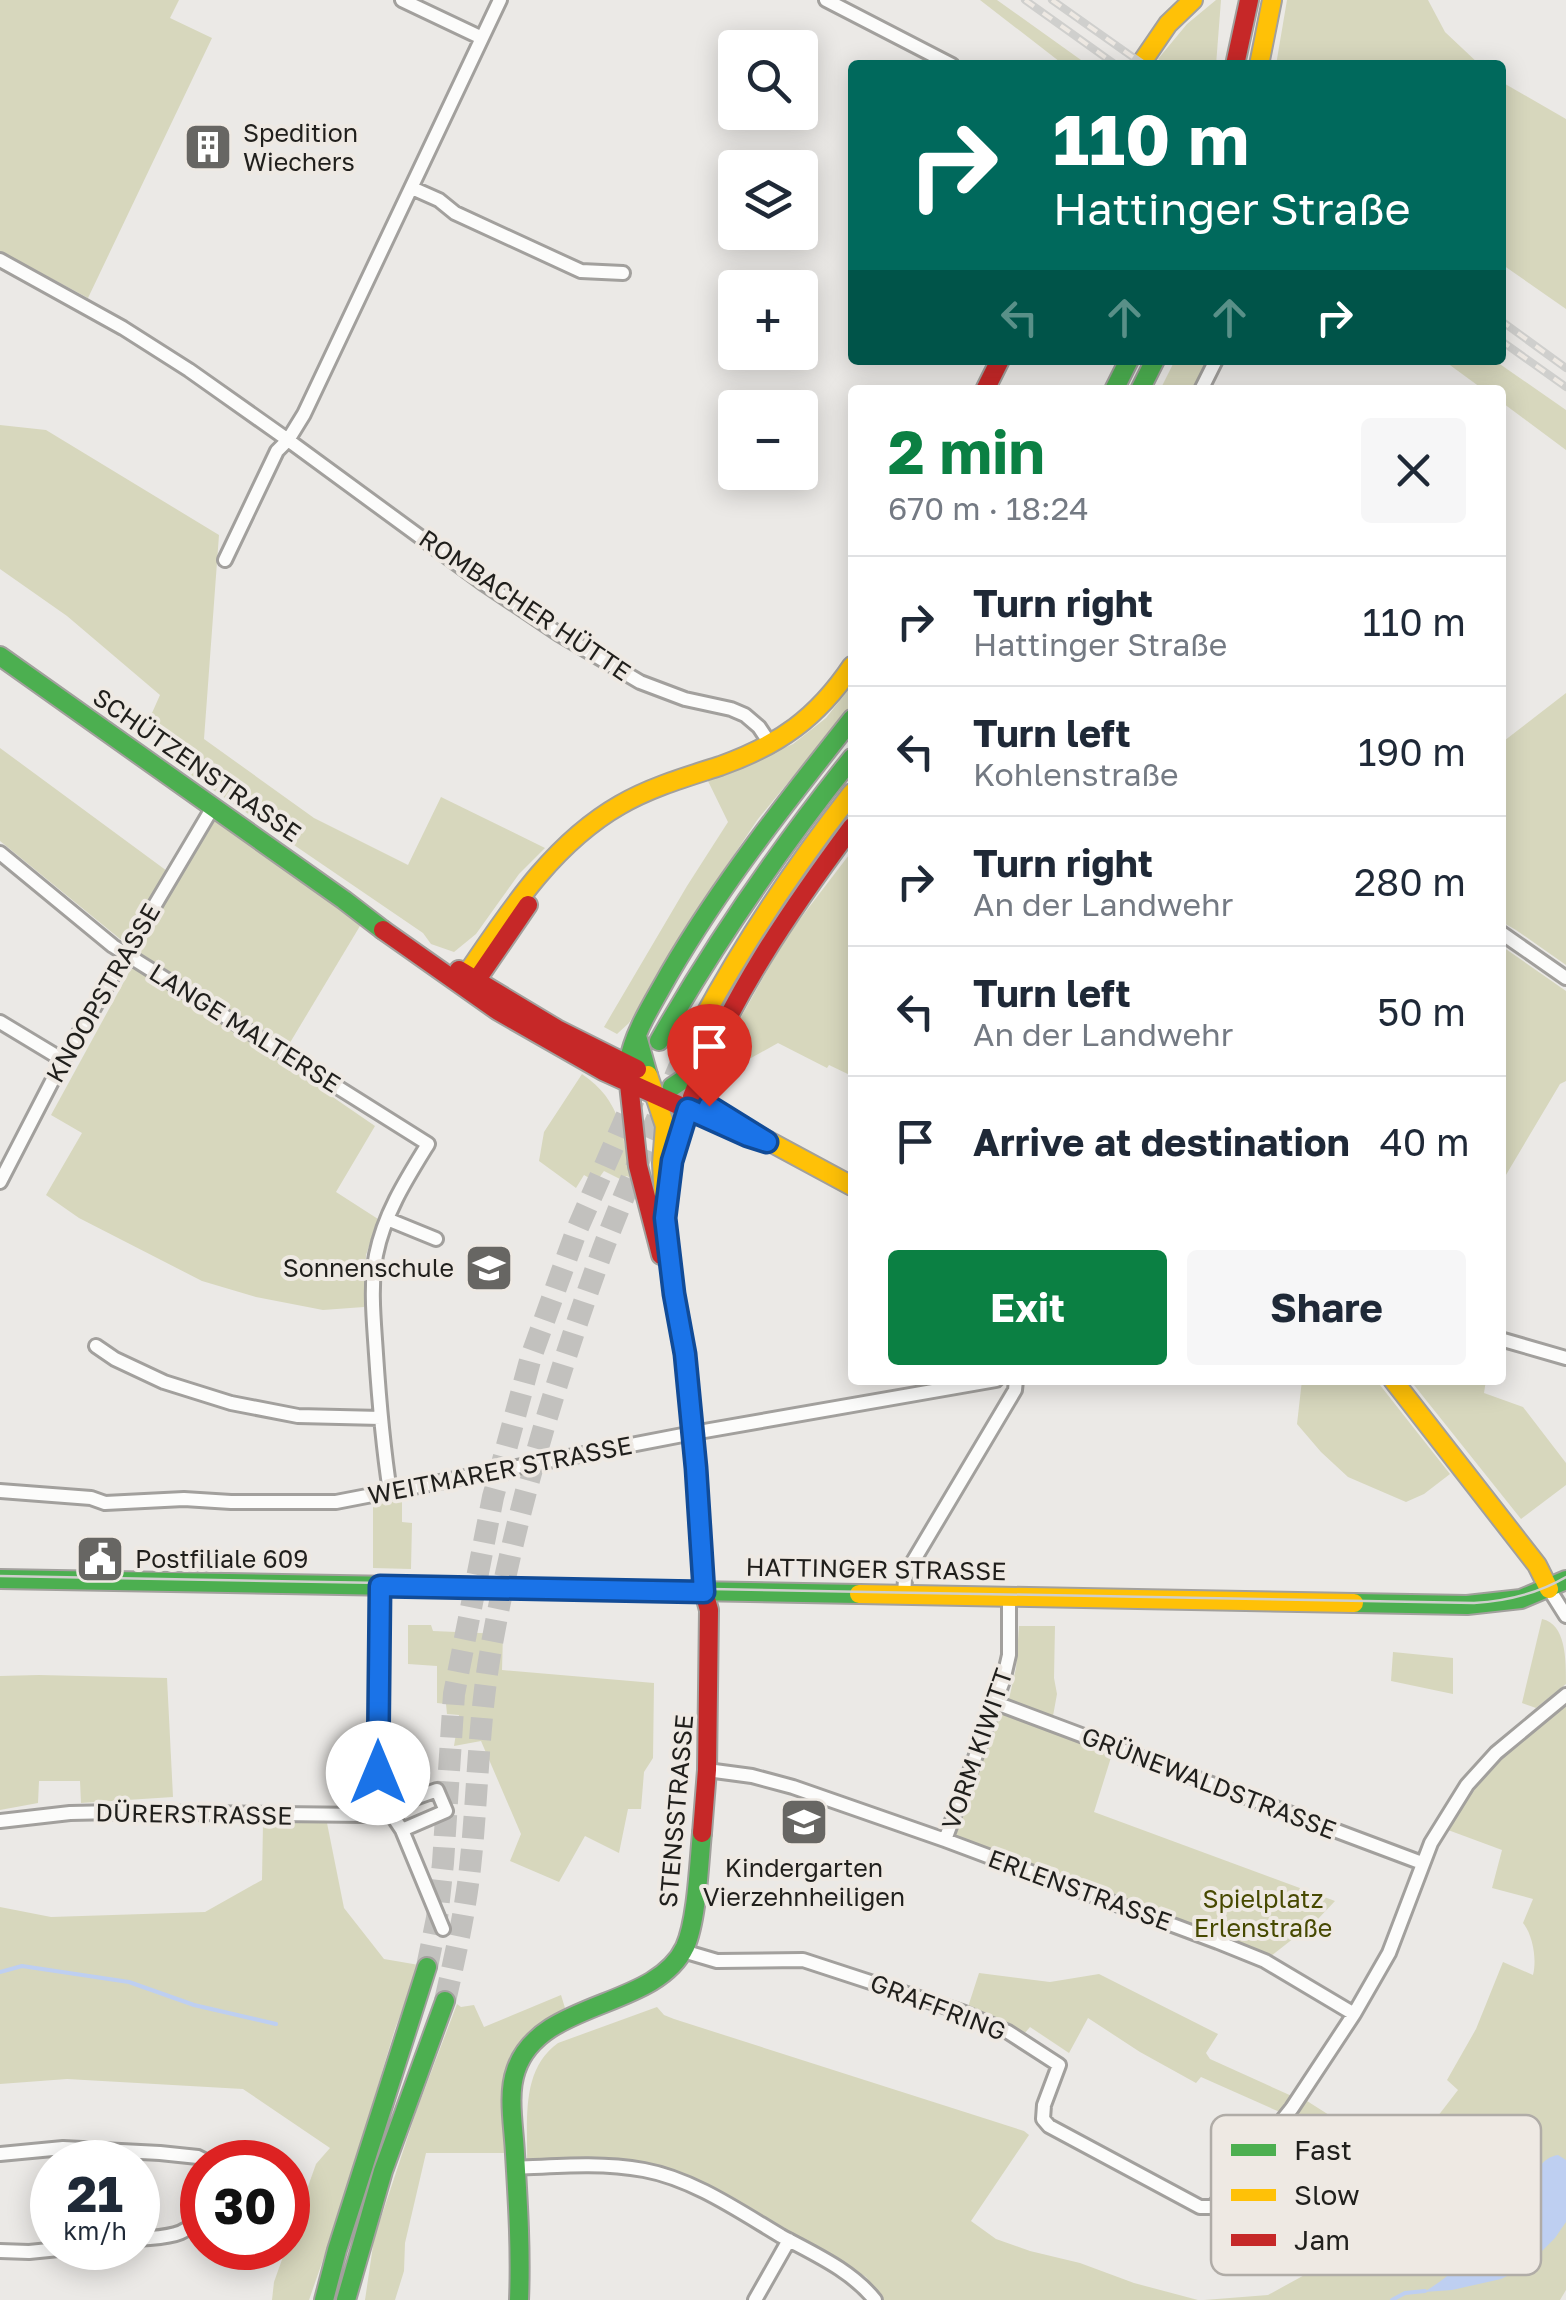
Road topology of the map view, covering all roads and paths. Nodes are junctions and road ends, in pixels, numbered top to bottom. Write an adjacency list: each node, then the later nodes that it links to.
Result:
1 (402, 0): 7 (street)
2 (500, 0): 7 (street)
3 (826, 0): 8 (street)
4 (1193, 0): 9 (main road)
5 (1249, 0): 10 (main road)
6 (1272, 0): 11 (main road)
7 (482, 38): 12 (street)
8 (942, 60)
9 (1143, 60)
10 (1236, 60)
11 (1260, 60)
12 (412, 188): 14 (street); 15 (street)
13 (0, 260): 15 (street, ROMBACHER HÜTTE)
14 (624, 273)
15 (288, 440): 16 (street); 20 (street, ROMBACHER HÜTTE)
16 (225, 560)
17 (0, 656): 23 (main road, SCHÜTZENSTRASSE)
18 (848, 673): 20 (main road)
19 (848, 724): 31 (main road)
20 (771, 745): 29 (main road)
21 (848, 763): 32 (main road)
22 (848, 797): 33 (main road)
23 (213, 808): 27 (street, KNOOPSTRASSE); 29 (main road, SCHÜTZENSTRASSE)
24 (848, 833): 35 (main road)
25 (0, 853): 27 (street, LANGE MALTERSE)
26 (1506, 936): 28 (street)
27 (126, 954): 34 (street, KNOOPSTRASSE); 44 (street, LANGE MALTERSE)
28 (1566, 978)
29 (469, 981): 36 (main road, SCHÜTZENSTRASSE)
30 (0, 1022): 34 (street)
31 (637, 1036): 36 (main road); 37 (main road)
32 (659, 1041)
33 (685, 1053)
34 (63, 1060): 41 (street, KNOOPSTRASSE)
35 (702, 1066): 38 (main road); 39 (main road)
36 (628, 1074): 37 (main road); 38 (main road); 40 (main road)
37 (648, 1075): 38 (main road)
38 (664, 1091): 39 (main road); 40 (main road); 43 (main road)
39 (690, 1103): 42 (main road); 43 (main road)
40 (632, 1118): 46 (main road)
41 (0, 1182)
42 (848, 1184)
43 (664, 1209): 46 (main road)
44 (387, 1219): 45 (street); 53 (street, LANGE MALTERSE)
45 (436, 1239)
46 (674, 1294): 54 (main road, STENSSTRASSE)
47 (1506, 1341): 49 (street)
48 (96, 1346): 53 (street)
49 (1566, 1358)
50 (967, 1385): 54 (street, WEITMARER STRASSE)
51 (1016, 1385): 61 (street)
52 (1396, 1385): 58 (main road)
53 (381, 1418): 56 (street, LANGE MALTERSE)
54 (693, 1433): 56 (street, WEITMARER STRASSE); 60 (main road, STENSSTRASSE)
55 (0, 1492): 56 (street, WEITMARER STRASSE)
56 (390, 1492)
57 (0, 1579): 59 (main road, HATTINGER STRASSE)
58 (1558, 1584): 62 (main road, HATTINGER STRASSE); 63 (street)
59 (380, 1586): 60 (main road, HATTINGER STRASSE); 67 (street)
60 (704, 1592): 61 (main road, HATTINGER STRASSE); 66 (main road, STENSSTRASSE)
61 (904, 1595): 62 (main road, HATTINGER STRASSE)
62 (1009, 1597): 65 (street, VORM KIWITT)
63 (1566, 1616)
64 (1566, 1695): 71 (street)
65 (996, 1703): 70 (street, VORM KIWITT); 71 (street, GRÜNEWALDSTRASSE)
66 (707, 1770): 70 (street, ERLENSTRASSE); 73 (main road, STENSSTRASSE)
67 (388, 1809): 68 (street, DÜRERSTRASSE); 69 (street); 69 (street, DÜRERSTRASSE)
68 (0, 1821)
69 (402, 1830): 72 (street)
70 (945, 1840): 76 (street, ERLENSTRASSE)
71 (1422, 1864): 76 (street)
72 (442, 1929)
73 (683, 1951): 80 (main road); 81 (street, GRAFFRING)
74 (426, 1968): 85 (main road)
75 (445, 2002): 86 (main road)
76 (1354, 2014): 77 (street, GRAFFRING)
77 (1287, 2115)
78 (0, 2154): 79 (street)
79 (180, 2155)
80 (514, 2168): 82 (street); 87 (main road)
81 (1211, 2207)
82 (789, 2240): 88 (street); 89 (street)
83 (0, 2252): 84 (street)
84 (30, 2252)
85 (324, 2300)
86 (346, 2300)
87 (519, 2300)
88 (756, 2300)
89 (875, 2300)

